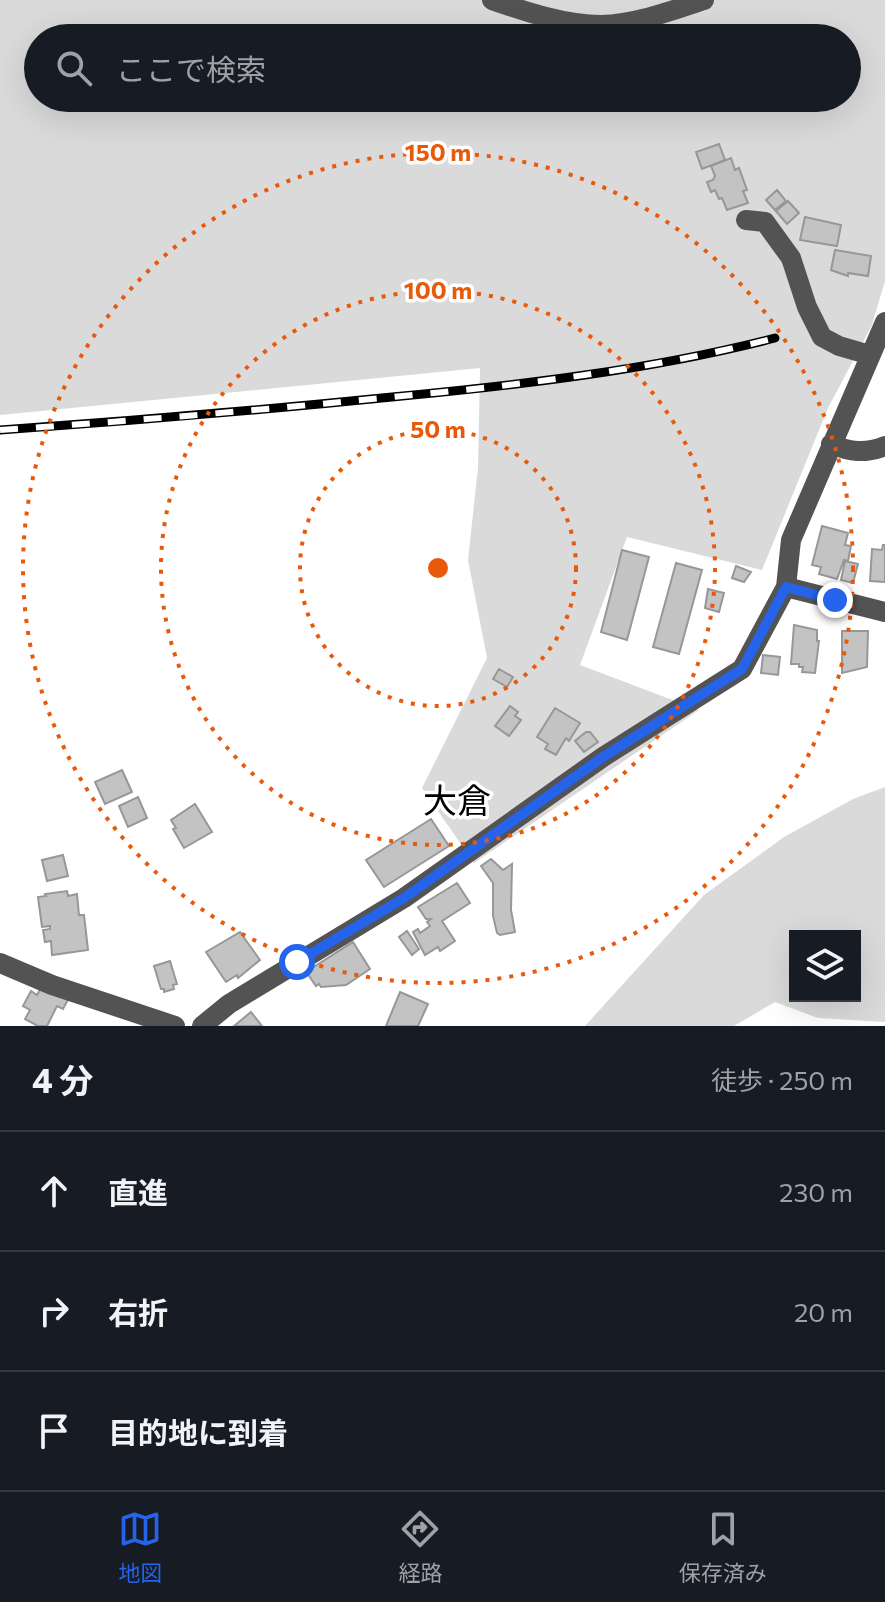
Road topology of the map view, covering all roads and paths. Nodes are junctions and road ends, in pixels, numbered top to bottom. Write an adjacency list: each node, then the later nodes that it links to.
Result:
1 (492, 0): 5 (street)
2 (654, 0): 4 (street)
3 (704, 0): 4 (street)
4 (643, 18): 6 (street)
5 (594, 24)
6 (606, 24)
7 (746, 220): 9 (street)
8 (885, 322): 9 (street)
9 (870, 355): 10 (street)
10 (831, 444): 11 (street); 12 (street)
11 (885, 446)
12 (786, 587): 13 (street); 16 (street)
13 (885, 612)
14 (0, 963): 15 (street)
15 (175, 1026)
16 (202, 1026)

